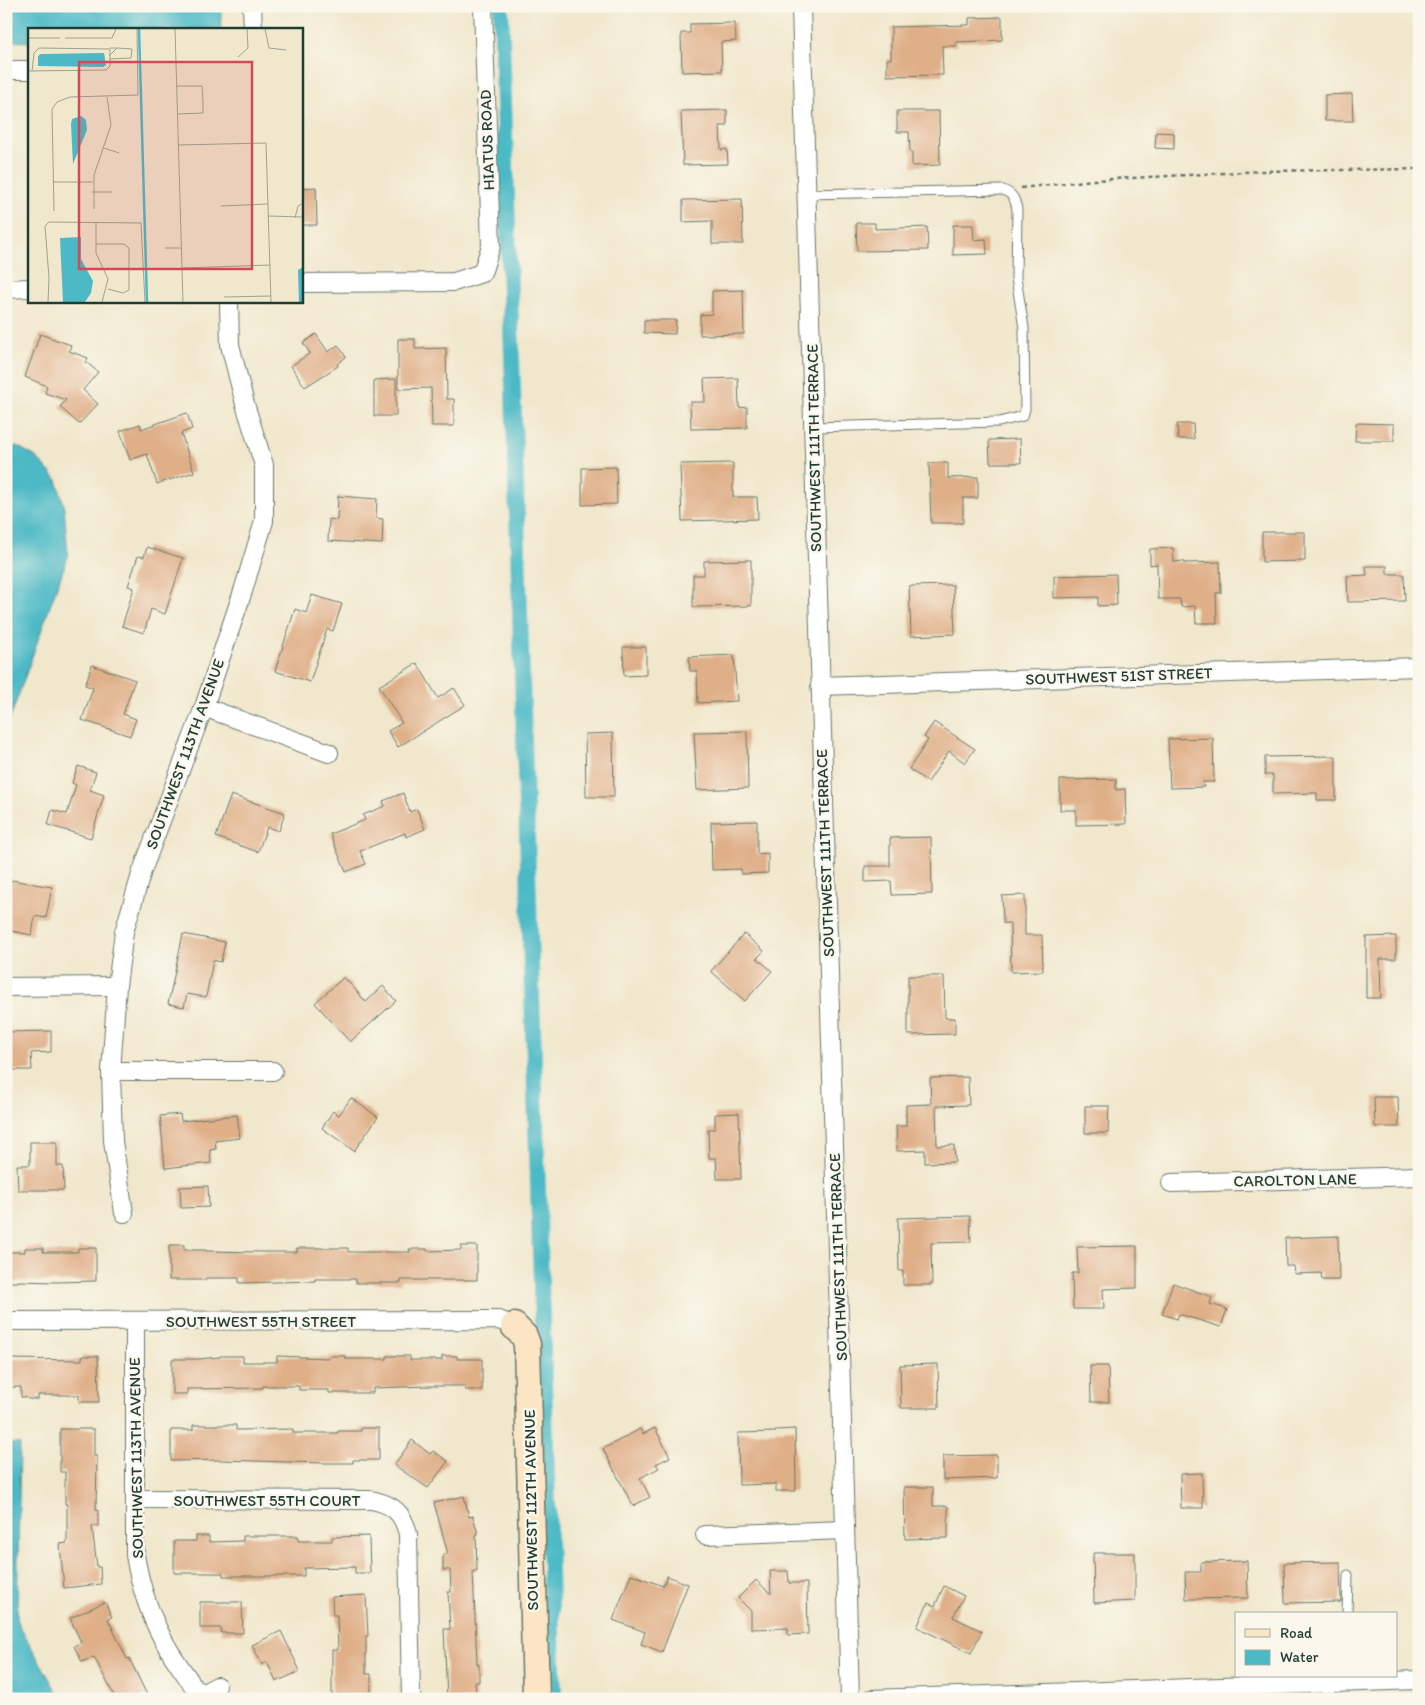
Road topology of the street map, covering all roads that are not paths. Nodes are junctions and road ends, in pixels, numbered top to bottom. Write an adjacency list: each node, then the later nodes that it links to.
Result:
1 (252, 6): 4 (street)
2 (483, 6): 8 (street, HIATUS ROAD)
3 (801, 6): 7 (street, SOUTHWEST 111TH TERRACE)
4 (253, 28)
5 (6, 70): 6 (street)
6 (28, 70)
7 (807, 194): 12 (street, SOUTHWEST 111TH TERRACE); 12 (lane)
8 (302, 283)
9 (28, 288): 10 (street)
10 (6, 289)
11 (229, 302): 15 (street, SOUTHWEST 113TH AVENUE)
12 (814, 427): 14 (street, SOUTHWEST 111TH TERRACE)
13 (1419, 667): 14 (street, SOUTHWEST 51ST STREET)
14 (820, 686): 28 (street, SOUTHWEST 111TH TERRACE)
15 (204, 707): 16 (street); 17 (street, SOUTHWEST 113TH AVENUE)
16 (329, 753)
17 (117, 986): 18 (street); 20 (street, SOUTHWEST 113TH AVENUE)
18 (6, 987)
19 (272, 1071): 20 (street)
20 (110, 1072): 23 (street, SOUTHWEST 113TH AVENUE)
21 (1419, 1176): 22 (street, CAROLTON LANE)
22 (1171, 1183)
23 (124, 1213)
24 (6, 1321): 25 (street, SOUTHWEST 55TH STREET)
25 (136, 1321): 26 (street, SOUTHWEST 55TH STREET); 27 (street, SOUTHWEST 113TH AVENUE)
26 (514, 1326): 37 (street, SOUTHWEST 112TH AVENUE)
27 (136, 1498): 35 (street, SOUTHWEST 113TH AVENUE); 36 (street, SOUTHWEST 55TH COURT)
28 (846, 1530): 29 (street); 38 (street, SOUTHWEST 111TH TERRACE)
29 (705, 1535)
30 (1348, 1575): 31 (lane)
31 (1347, 1612)
32 (1345, 1679): 33 (street); 39 (street)
33 (1419, 1680)
34 (217, 1686): 35 (street)
35 (201, 1697)
36 (411, 1699)
37 (536, 1699)
38 (850, 1699)
39 (871, 1699)

